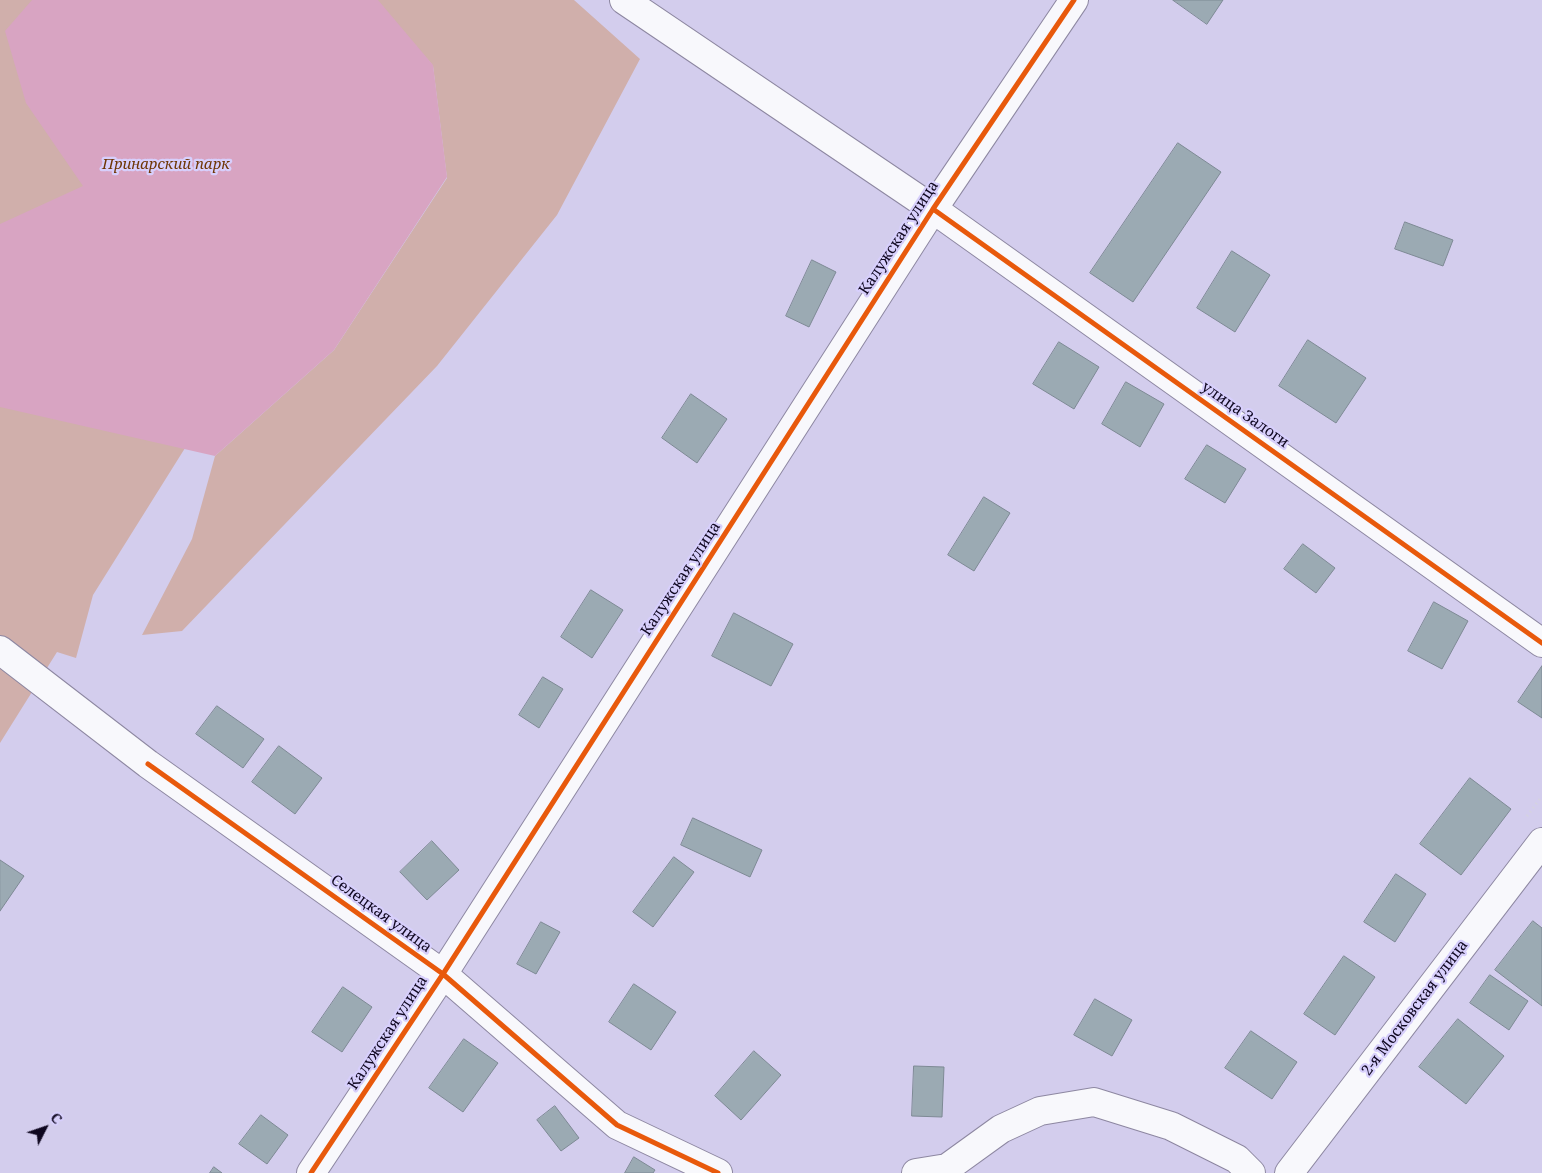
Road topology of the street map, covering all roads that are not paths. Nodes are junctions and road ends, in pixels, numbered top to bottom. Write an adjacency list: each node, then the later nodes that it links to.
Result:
1 (624, 0): 3 (street, улица Залоги)
2 (1074, 0): 3 (street, Калужская улица)
3 (933, 209): 4 (street, улица Залоги); 7 (street, Калужская улица)
4 (1542, 643)
5 (0, 650): 7 (street, Селецкая улица)
6 (1542, 842): 12 (street, 2-я Московская улица)
7 (442, 974): 8 (street, Калужская улица); 9 (street, Селецкая улица)
8 (311, 1173)
9 (718, 1173)
10 (916, 1173): 11 (street)
11 (1251, 1173)
12 (1288, 1173)

